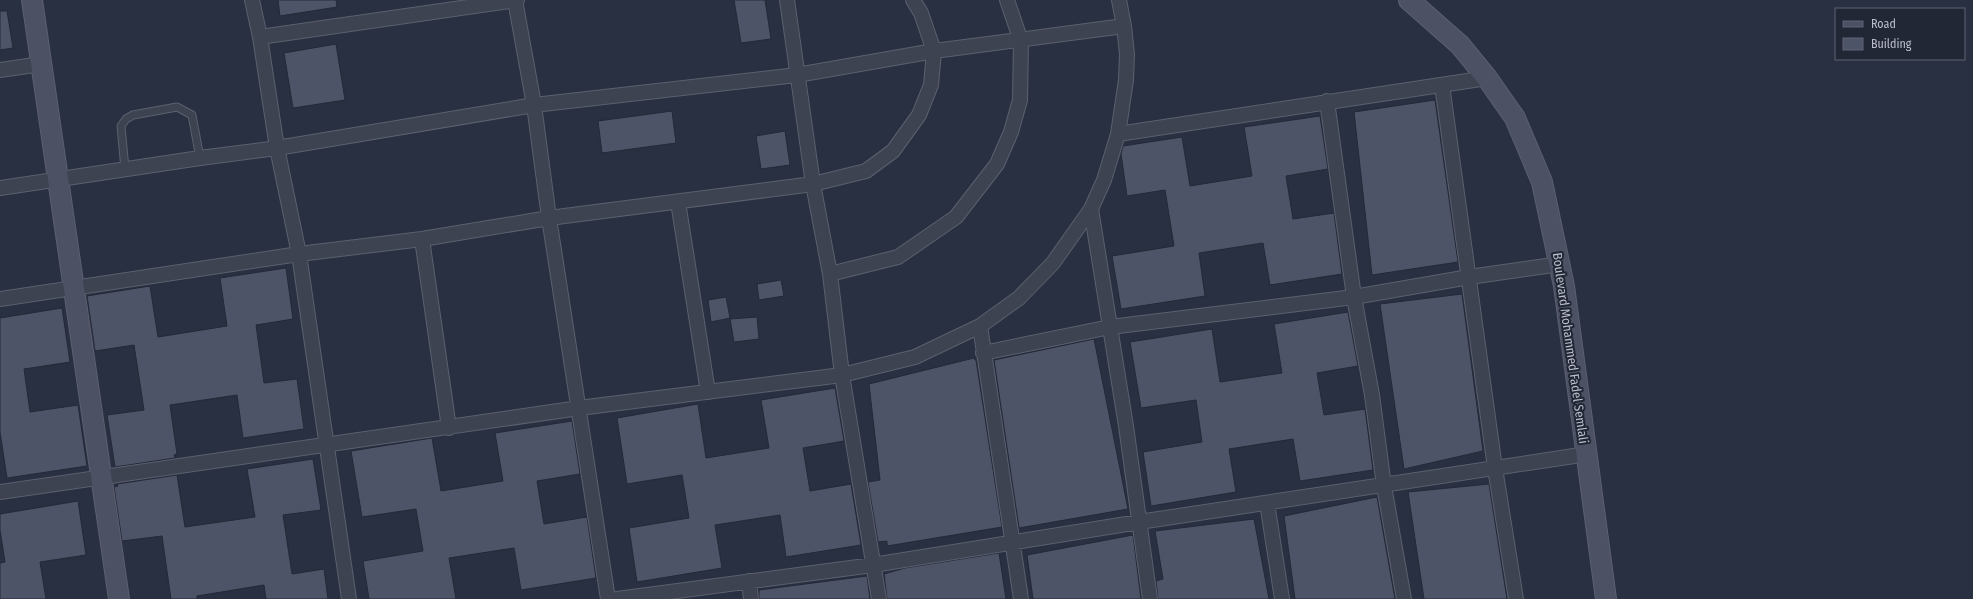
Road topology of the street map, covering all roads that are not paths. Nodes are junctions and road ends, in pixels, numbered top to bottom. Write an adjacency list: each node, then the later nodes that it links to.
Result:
1 (32, 0): 13 (street)
2 (252, 0): 10 (street)
3 (516, 0): 10 (street); 19 (street)
4 (787, 0): 15 (street)
5 (913, 0): 12 (street)
6 (1007, 0): 11 (street)
7 (1119, 0): 9 (street)
8 (1409, 0): 16 (street, Boulevard Mohammed Fadel Semlali)
9 (1124, 26): 11 (street); 20 (street)
10 (260, 37): 21 (street)
11 (1021, 40): 12 (street); 33 (street)
12 (934, 51): 15 (street); 25 (street)
13 (41, 64): 14 (street); 24 (street)
14 (0, 70)
15 (797, 75): 19 (street); 25 (street)
16 (1487, 78): 17 (street); 32 (street, Boulevard Mohammed Fadel Semlali)
17 (1442, 85): 18 (street); 34 (street)
18 (1327, 101): 20 (street); 36 (street)
19 (534, 105): 21 (street); 29 (street)
20 (1118, 134): 28 (street)
21 (277, 148): 22 (street); 31 (street)
22 (200, 158): 23 (street); 23 (lane)
23 (125, 170): 24 (street)
24 (57, 180): 26 (street); 35 (street)
25 (813, 184): 27 (street); 33 (street)
26 (0, 188)
27 (678, 202): 29 (street); 42 (street)
28 (1091, 209): 38 (street); 39 (street)
29 (549, 218): 30 (street); 43 (street)
30 (422, 240): 31 (street); 44 (street)
31 (299, 254): 35 (street); 45 (street)
32 (1560, 264): 34 (street); 46 (street, Boulevard Mohammed Fadel Semlali)
33 (830, 274): 41 (street)
34 (1469, 277): 36 (street); 47 (street)
35 (74, 288): 37 (street); 48 (street)
36 (1354, 296): 39 (street); 49 (street)
37 (0, 299)
38 (980, 326): 40 (street); 41 (street)
39 (1110, 327): 40 (street); 52 (street)
40 (983, 353): 53 (street)
41 (842, 375): 42 (street); 54 (street)
42 (708, 392): 43 (street)
43 (579, 408): 44 (street); 58 (street)
44 (449, 428): 45 (street)
45 (327, 445): 48 (street); 57 (street)
46 (1587, 454): 47 (street); 67 (street, Boulevard Mohammed Fadel Semlali)
47 (1495, 468): 49 (street); 66 (street)
48 (101, 477): 50 (street); 56 (street)
49 (1384, 486): 51 (street); 65 (street)
50 (0, 492)
51 (1267, 503): 52 (street); 64 (street)
52 (1139, 522): 53 (street); 63 (street)
53 (1012, 542): 54 (street); 62 (street)
54 (873, 565): 55 (street); 61 (street)
55 (749, 581): 59 (street); 60 (street)
56 (119, 599)
57 (349, 599)
58 (608, 599)
59 (618, 599)
60 (751, 599)
61 (879, 599)
62 (1021, 599)
63 (1150, 599)
64 (1282, 599)
65 (1404, 599)
66 (1516, 599)
67 (1606, 599)

